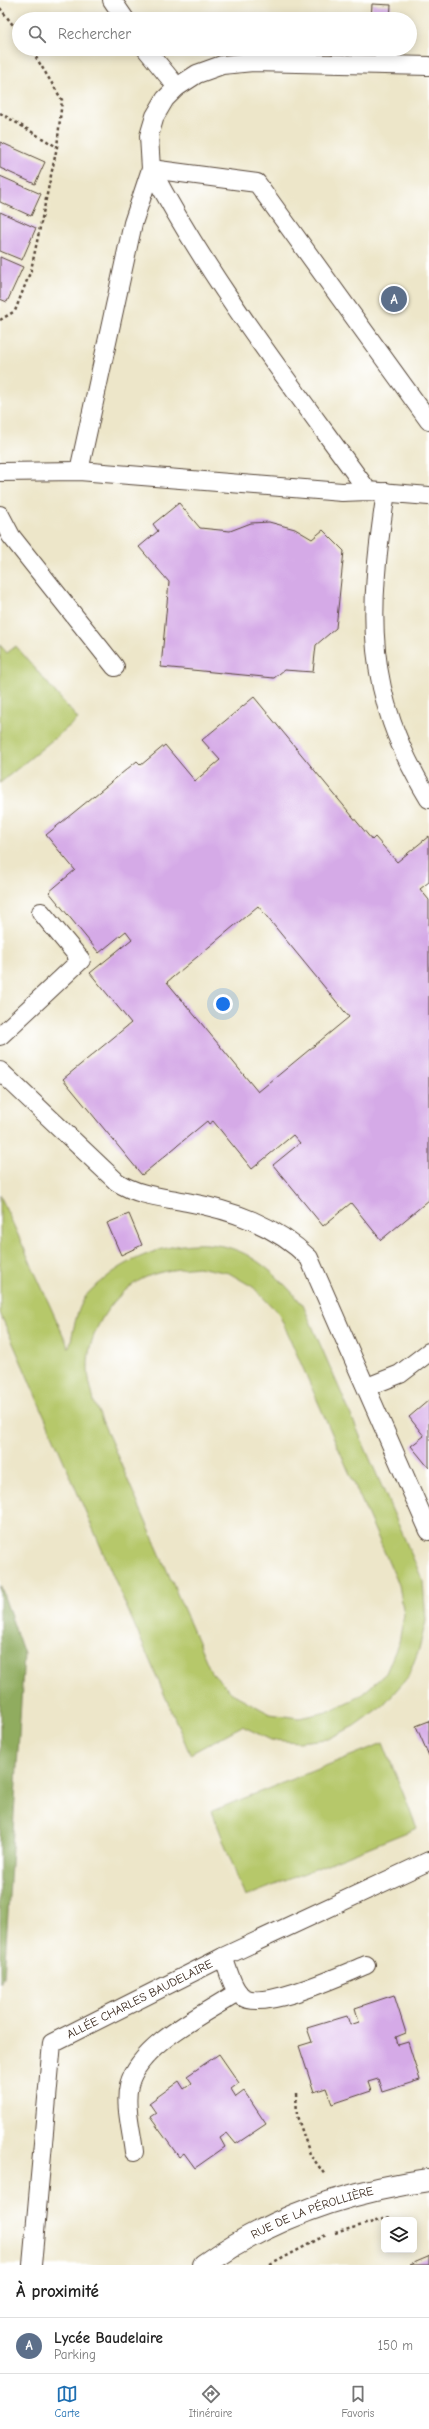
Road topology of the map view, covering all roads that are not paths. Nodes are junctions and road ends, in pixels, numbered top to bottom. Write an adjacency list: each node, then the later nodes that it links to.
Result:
1 (112, 0): 2 (lane)
2 (120, 12)
3 (152, 56): 5 (lane)
4 (429, 66): 5 (lane)
5 (177, 87): 6 (lane)
6 (151, 169): 7 (lane); 8 (lane); 10 (lane)
7 (429, 421)
8 (79, 471): 9 (lane); 10 (lane)
9 (0, 472)
10 (368, 491): 11 (lane)
11 (386, 492): 12 (lane); 15 (lane)
12 (429, 496)
13 (0, 515): 14 (lane)
14 (115, 667)
15 (429, 799)
16 (40, 912): 17 (lane)
17 (0, 1036)
18 (0, 1071): 20 (lane)
19 (429, 1352): 20 (lane)
20 (367, 1387): 21 (lane)
21 (429, 1532)
22 (429, 1861): 23 (lane, ALLÉE CHARLES BAUDELAIRE)
23 (223, 1957): 25 (lane); 28 (lane, ALLÉE CHARLES BAUDELAIRE)
24 (366, 1965): 25 (lane)
25 (238, 1992): 26 (lane)
26 (134, 2152)
27 (429, 2180): 29 (street, RUE DE LA PÉROLLIÈRE)
28 (32, 2265)
29 (204, 2265)

